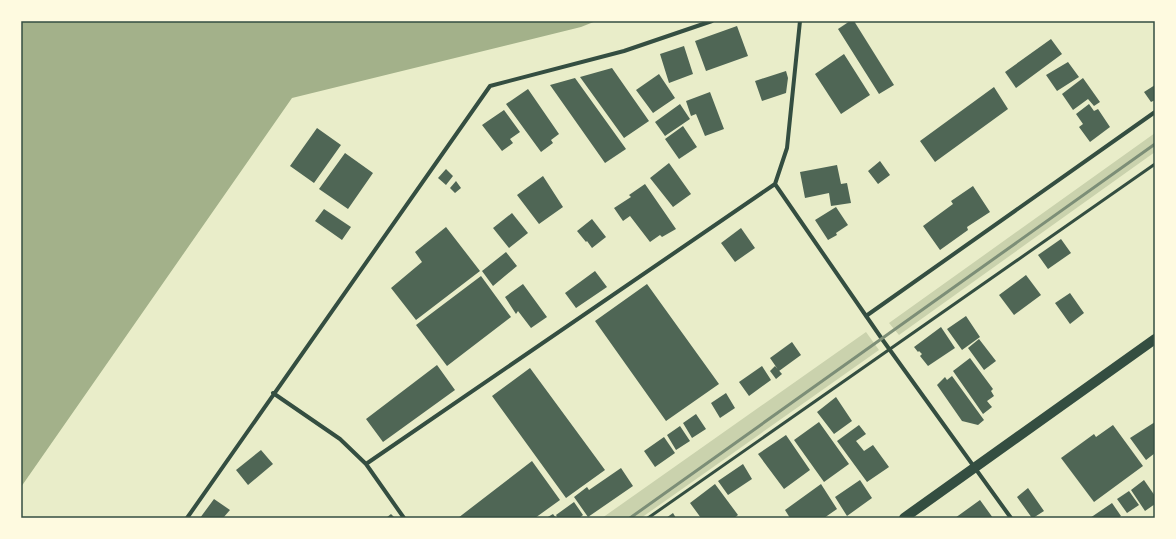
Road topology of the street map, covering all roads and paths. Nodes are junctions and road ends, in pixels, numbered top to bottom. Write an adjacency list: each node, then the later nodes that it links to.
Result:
1 (712, 21): 9 (street)
2 (800, 21): 5 (street)
3 (1155, 112): 6 (street)
4 (1155, 164): 8 (lane)
5 (775, 184): 6 (street); 10 (street)
6 (866, 316): 8 (street)
7 (1155, 339): 11 (main road)
8 (890, 350): 11 (street); 14 (lane)
9 (273, 393): 10 (street); 12 (street)
10 (366, 464): 13 (street)
11 (974, 468): 15 (main road); 16 (street)
12 (187, 518)
13 (404, 518)
14 (648, 518)
15 (904, 518)
16 (1011, 518)

